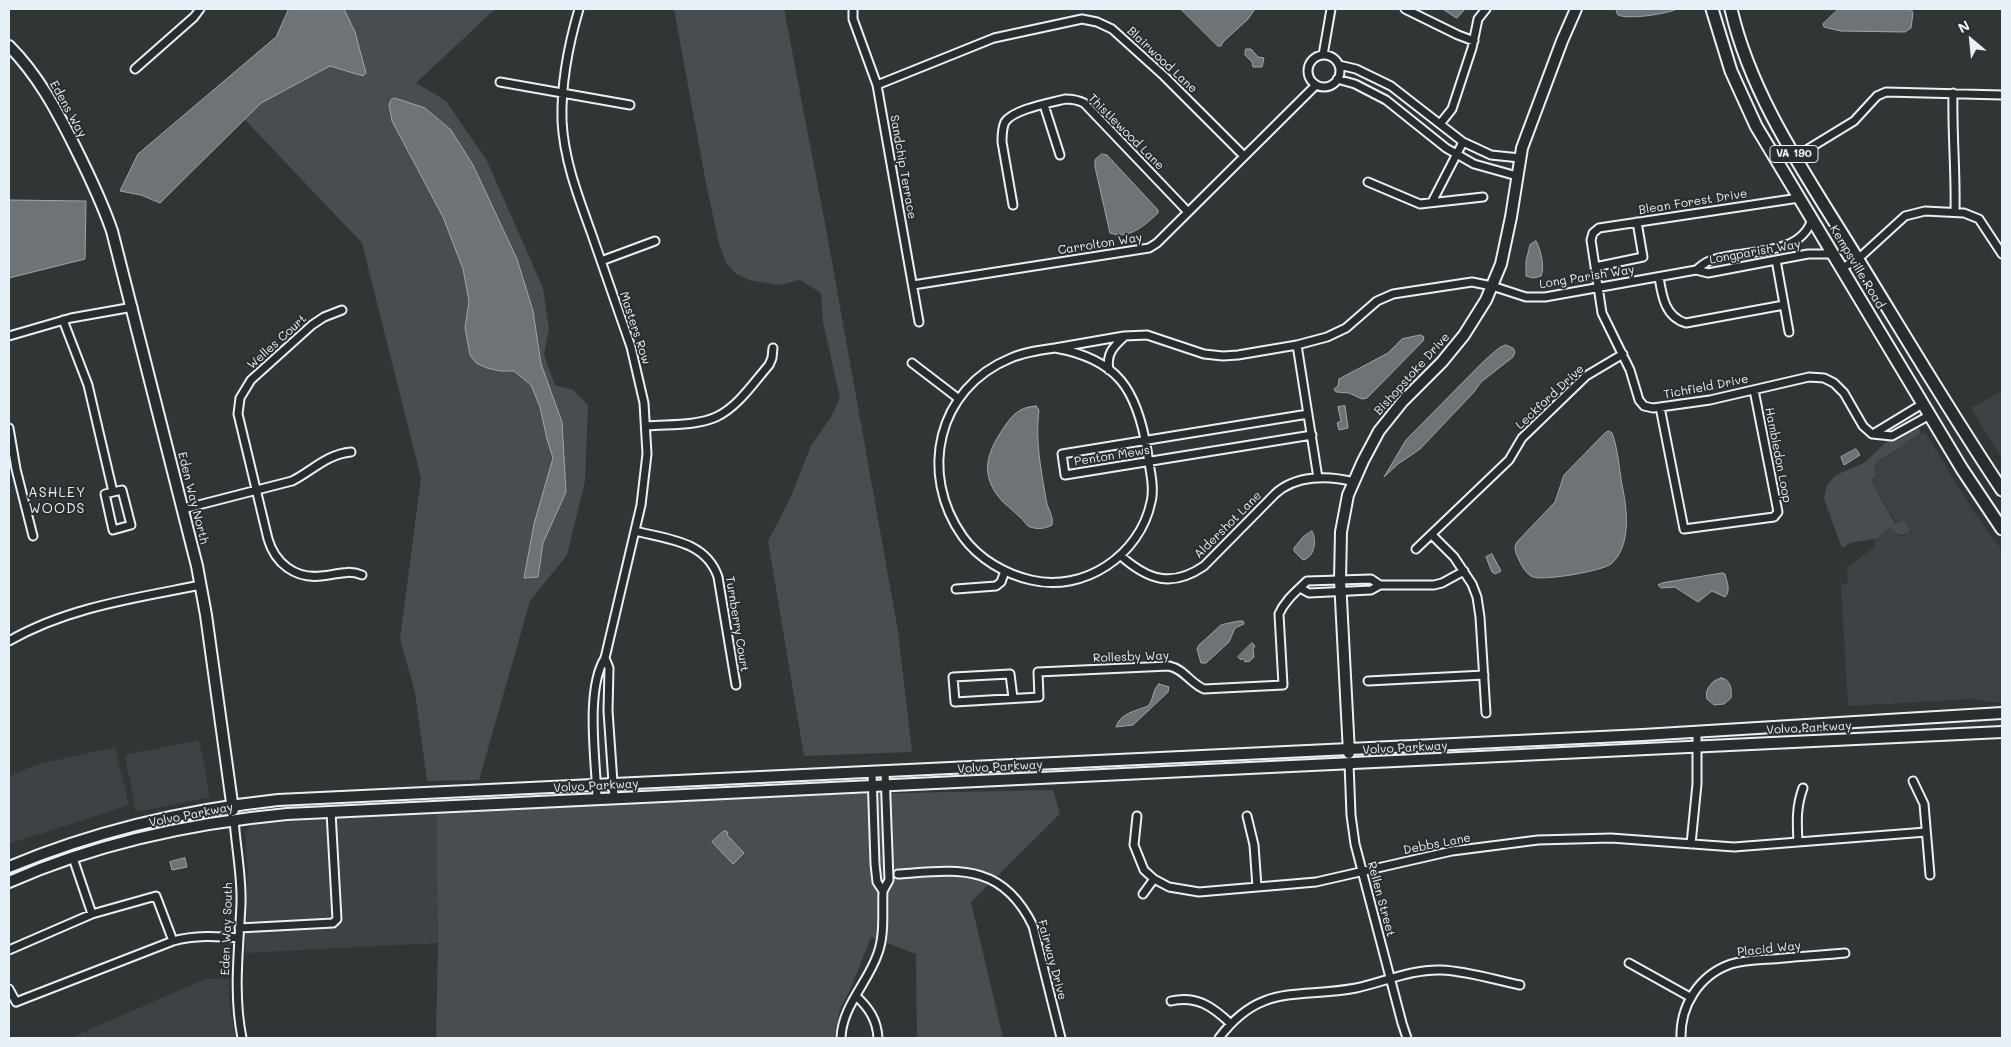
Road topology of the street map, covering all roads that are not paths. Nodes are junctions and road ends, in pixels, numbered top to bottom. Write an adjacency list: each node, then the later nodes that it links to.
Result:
1 (200, 9): 15 (street)
2 (579, 9): 21 (street, Masters Row)
3 (853, 9): 18 (street, Sandchip Terrace)
4 (1331, 9): 13 (street)
5 (1405, 9): 11 (street)
6 (1486, 9): 11 (street)
7 (1583, 9): 10 (main road, Bishopstoke Drive)
8 (1712, 9): 36 (main road, Kempsville Road / VA 190)
9 (1731, 9): 30 (main road, Kempsville Road / VA 190)
10 (1572, 11): 31 (main road, Bishopstoke Drive)
11 (1474, 41): 25 (street)
12 (9, 46): 34 (main road, Edens Way)
13 (1323, 55): 14 (street); 19 (street)
14 (1338, 65): 16 (street); 25 (street)
15 (135, 69)
16 (1338, 79): 19 (street); 27 (street)
17 (500, 82): 21 (street)
18 (877, 85): 29 (street, Blairwood Lane); 54 (street, Sandchip Terrace)
19 (1316, 85): 29 (street, Carrolton Way)
20 (1953, 93): 22 (street); 30 (street); 40 (street)
21 (563, 94): 23 (street); 49 (street, Masters Row)
22 (2002, 95)
23 (630, 105)
24 (1044, 105): 28 (street); 38 (street, Thistlewood Lane); 39 (street, Thistlewood Lane)
25 (1440, 124): 26 (street)
26 (1463, 142): 27 (street); 31 (street)
27 (1456, 154): 32 (street); 37 (street)
28 (1060, 155)
29 (1244, 156): 39 (street, Carrolton Way)
30 (1795, 157): 47 (main road, Kempsville Road / VA 190)
31 (1520, 158): 32 (main road, Bishopstoke Drive)
32 (1517, 176): 55 (main road, Bishopstoke Drive)
33 (1368, 182): 37 (street)
34 (96, 190): 58 (main road, Eden Way North)
35 (1483, 197): 37 (street)
36 (1798, 198): 41 (main road, Kempsville Road / VA 190); 42 (street, Blean Forest Drive)
37 (1432, 202)
38 (1013, 205)
39 (1188, 212): 54 (street, Carrolton Way)
40 (1955, 212): 46 (street); 47 (street)
41 (1812, 219): 45 (main road, Kempsville Road / VA 190); 52 (street, Longparish Way)
42 (1637, 222): 43 (street, Blean Forest Drive); 50 (street)
43 (1593, 233): 50 (street, Tichfield Drive)
44 (655, 242): 49 (street)
45 (1833, 254): 48 (street, Longparish Way); 51 (main road, Kempsville Road / VA 190)
46 (2002, 254)
47 (1858, 259): 51 (street); 87 (main road, Kempsville Road / VA 190)
48 (1776, 260): 52 (street, Longparish Way); 57 (street)
49 (601, 261): 77 (street, Masters Row)
50 (1594, 267): 56 (street, Tichfield Drive)
51 (1842, 268): 73 (main road, Kempsville Road / VA 190)
52 (1696, 270): 53 (street, Long Parish Way)
53 (1659, 277): 56 (street, Long Parish Way); 57 (street)
54 (913, 285): 61 (street, Sandchip Terrace)
55 (1492, 286): 56 (street, Long Parish Way); 65 (street, Long Parish Way); 85 (main road, Bishopstoke Drive)
56 (1597, 287): 68 (street, Tichfield Drive)
57 (1784, 305): 62 (street)
58 (133, 307): 60 (street); 89 (main road, Eden Way North)
59 (342, 310): 86 (street, Welles Court)
60 (63, 320): 63 (street); 88 (street)
61 (919, 322)
62 (1789, 332)
63 (9, 336)
64 (1124, 336): 65 (street, Long Parish Way); 67 (street, Long Parish Way); 70 (street)
65 (1297, 345): 75 (street)
66 (773, 348): 77 (street)
67 (1055, 348): 70 (street, Long Parish Way); 72 (street, Long Parish Way)
68 (1624, 354): 74 (street, Tichfield Drive); 92 (street, Leckford Drive)
69 (912, 363): 72 (street)
70 (1109, 370): 81 (street, Long Parish Way)
71 (1754, 390): 74 (street, Tichfield Drive); 74 (street, Hambledon Loop); 79 (street, Tichfield Drive)
72 (959, 399): 96 (street, Long Parish Way)
73 (1924, 403): 76 (main road, Kempsville Road / VA 190); 79 (street)
74 (1660, 407)
75 (1308, 414): 80 (street); 81 (street, Penton Mews)
76 (1930, 414): 79 (street); 90 (main road, Kempsville Road / VA 190)
77 (647, 426): 91 (street, Masters Row)
78 (9, 428): 93 (street)
79 (1872, 434)
80 (1312, 435): 83 (street, Penton Mews); 84 (street)
81 (1145, 440): 83 (street, Long Parish Way); 83 (street, Penton Mews)
82 (351, 452): 86 (street)
83 (1149, 462): 95 (street, Long Parish Way)
84 (1318, 478): 85 (street, Aldershot Lane); 95 (street, Aldershot Lane)
85 (1354, 482): 99 (main road, Bishopstoke Drive)
86 (256, 490): 89 (street); 98 (street, Welles Court)
87 (2002, 490)
88 (113, 492): 88 (street)
89 (183, 509): 100 (main road, Eden Way North)
90 (2002, 529)
91 (635, 531): 106 (street, Masters Row); 109 (street, Turnberry Court)
92 (1432, 535): 94 (street, Leckford Drive); 97 (street)
93 (33, 536)
94 (1416, 549)
95 (1121, 556): 96 (street, Long Parish Way)
96 (1006, 570): 103 (street)
97 (1464, 571): 101 (street); 107 (street)
98 (362, 575)
99 (1340, 580): 101 (street, Rollesby Way); 102 (street, Rollesby Way); 104 (main road, Bishopstoke Drive)
100 (201, 585): 105 (street); 128 (main road, Eden Way North)
101 (1380, 585): 104 (street)
102 (1300, 588): 104 (street); 110 (street, Rollesby Way)
103 (956, 589)
104 (1340, 592): 116 (main road, Bishopstoke Drive)
105 (9, 640)
106 (605, 658): 121 (street, Masters Row); 122 (street, Masters Row)
107 (1484, 675): 108 (street); 111 (street)
108 (1368, 681)
109 (736, 685)
110 (1012, 698): 110 (street, Rollesby Way)
111 (1486, 713)
112 (2002, 713): 113 (main road, Volvo Parkway)
113 (1697, 732): 115 (street); 116 (main road, Volvo Parkway)
114 (2002, 732): 115 (main road, Volvo Parkway)
115 (1697, 746): 117 (main road, Volvo Parkway); 135 (street)
116 (1349, 749): 117 (main road, Bishopstoke Drive); 119 (main road, Volvo Parkway)
117 (1349, 763): 123 (main road, Volvo Parkway); 138 (street, Rellen Street)
118 (872, 772): 119 (main road, Volvo Parkway); 121 (main road, Volvo Parkway); 124 (street)
119 (885, 772): 123 (street)
120 (1913, 781): 133 (street)
121 (613, 784): 122 (main road, Volvo Parkway); 126 (street, Masters Row)
122 (597, 785): 127 (street, Masters Row); 128 (main road, Volvo Parkway)
123 (885, 785): 124 (main road, Volvo Parkway); 144 (street)
124 (873, 786): 126 (main road, Volvo Parkway); 144 (street)
125 (1803, 788): 134 (street)
126 (614, 797): 127 (main road, Volvo Parkway)
127 (597, 798): 129 (main road, Volvo Parkway)
128 (232, 805): 132 (main road, Eden Way North); 137 (main road, Volvo Parkway)
129 (331, 812): 132 (main road, Volvo Parkway); 147 (street)
130 (1137, 816): 141 (street)
131 (1247, 816): 143 (street)
132 (234, 820): 136 (main road, Volvo Parkway); 147 (street, Eden Way South)
133 (1926, 832): 134 (street, Debbs Lane); 140 (street)
134 (1798, 842): 135 (street, Debbs Lane)
135 (1690, 844): 138 (street, Debbs Lane)
136 (73, 858): 142 (main road, Volvo Parkway); 146 (street)
137 (9, 867)
138 (1362, 872): 143 (street, Debbs Lane); 153 (street, Rellen Street)
139 (898, 874): 163 (street, Fairway Drive)
140 (1930, 874)
141 (1154, 879): 143 (street, Debbs Lane); 145 (street)
142 (9, 882)
143 (1257, 888)
144 (883, 891): 156 (street)
145 (1143, 894)
146 (92, 914): 149 (street); 150 (street)
147 (239, 928): 148 (street, Eden Way South)
148 (239, 938): 149 (street); 160 (street, Eden Way South)
149 (173, 941): 155 (street)
150 (9, 950)
151 (1845, 953): 157 (street, Placid Way)
152 (1629, 963): 157 (street)
153 (1390, 979): 154 (street); 159 (street); 165 (street, Rellen Street)
154 (1520, 985)
155 (9, 988)
156 (856, 996): 161 (street); 162 (street)
157 (1690, 997): 166 (street, Placid Way)
158 (1171, 1001): 159 (street)
159 (1231, 1024): 164 (street)
160 (242, 1038)
161 (841, 1038)
162 (878, 1038)
163 (1061, 1038)
164 (1219, 1038)
165 (1407, 1038)
166 (1681, 1038)

